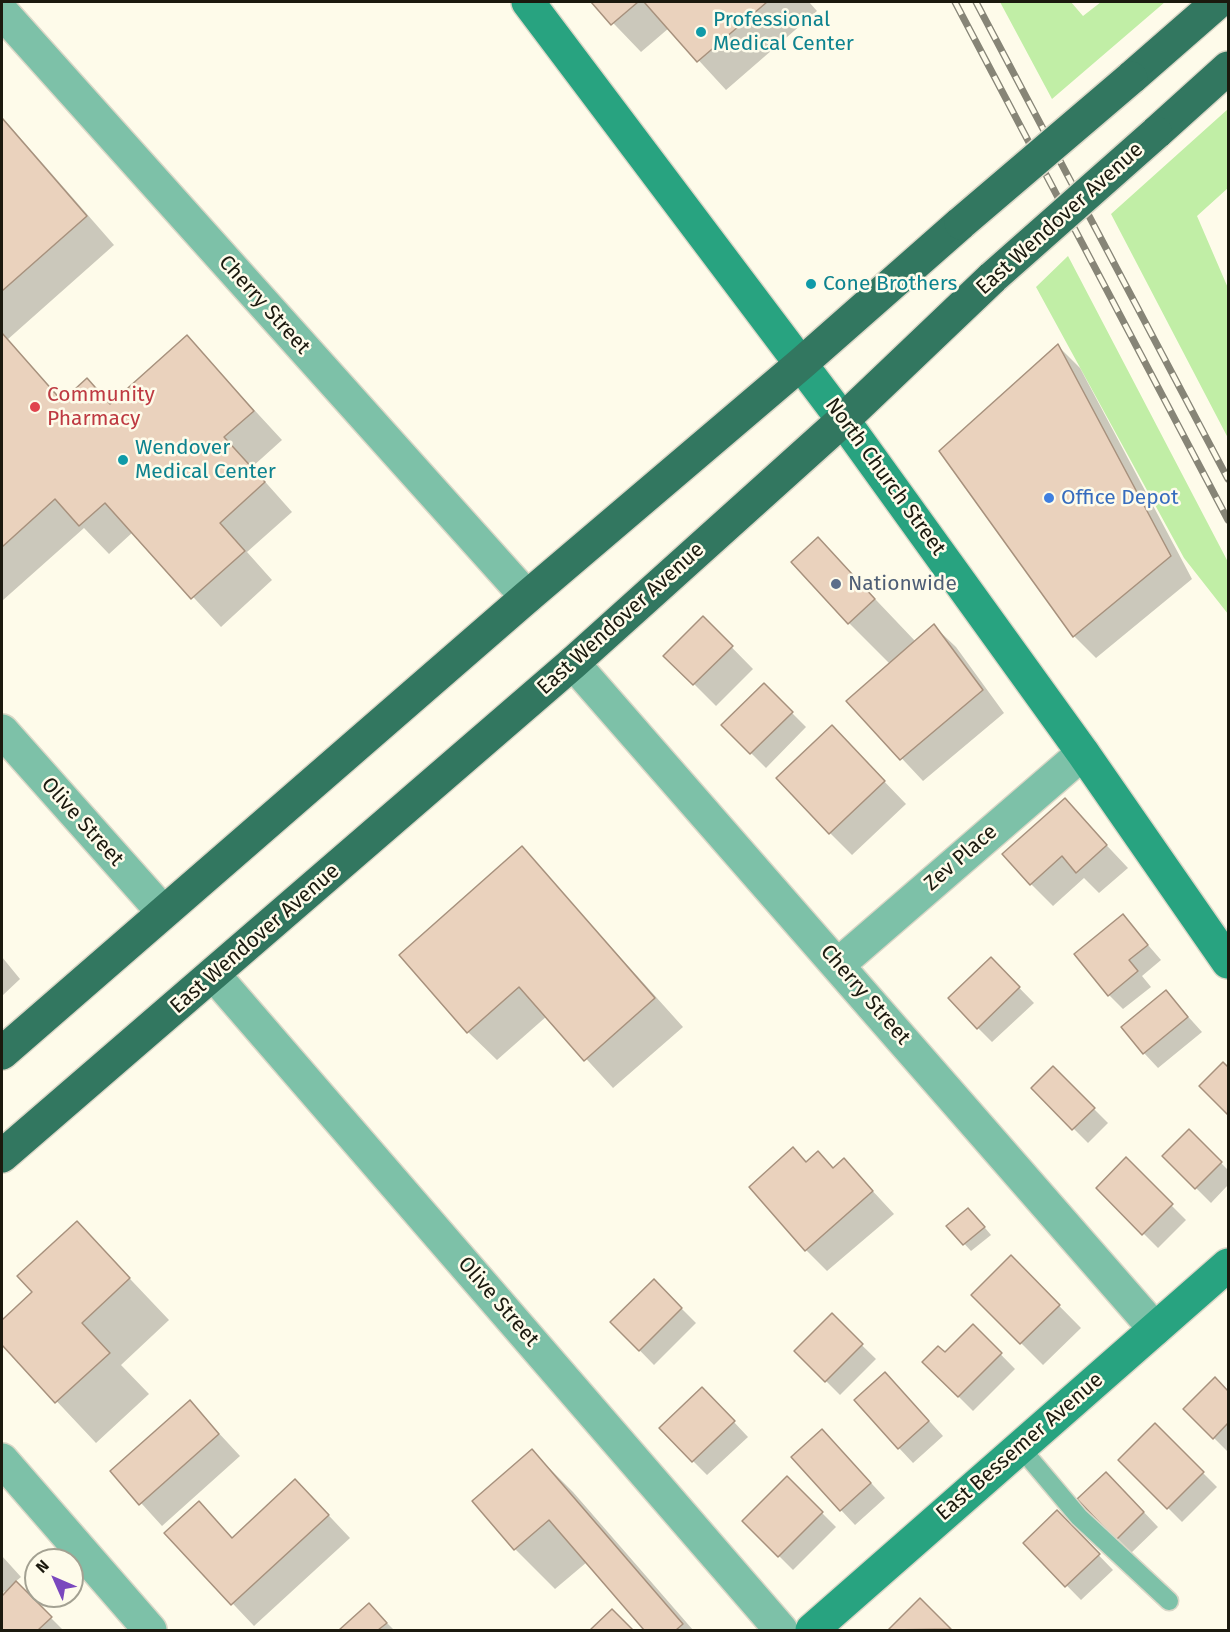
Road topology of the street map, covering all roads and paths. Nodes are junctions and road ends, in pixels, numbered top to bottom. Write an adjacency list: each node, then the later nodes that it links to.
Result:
1 (528, 2): 5 (main road, North Church Street)
2 (1218, 2): 5 (highway, bridge)
3 (2, 12): 7 (street, Cherry Street)
4 (1228, 68): 6 (highway, East Wendover Avenue, bridge)
5 (802, 363): 6 (main road, North Church Street); 7 (highway)
6 (843, 420): 8 (highway, East Wendover Avenue); 10 (main road, North Church Street)
7 (527, 597): 11 (highway)
8 (573, 663): 13 (street, Cherry Street); 14 (highway, East Wendover Avenue)
9 (2, 731): 11 (street, Olive Street)
10 (1083, 753): 12 (main road, North Church Street); 13 (street, Zev Place)
11 (163, 912): 15 (highway)
12 (1228, 962)
13 (838, 964): 18 (street, Cherry Street)
14 (214, 975): 16 (highway, East Wendover Avenue); 23 (street, Olive Street)
15 (2, 1053)
16 (2, 1156)
17 (1228, 1265): 18 (main road, East Bessemer Avenue)
18 (1155, 1329): 19 (main road, East Bessemer Avenue)
19 (1020, 1447): 21 (lane); 24 (main road, East Bessemer Avenue)
20 (2, 1460): 22 (street)
21 (1169, 1601)
22 (150, 1630)
23 (781, 1630)
24 (812, 1630)

